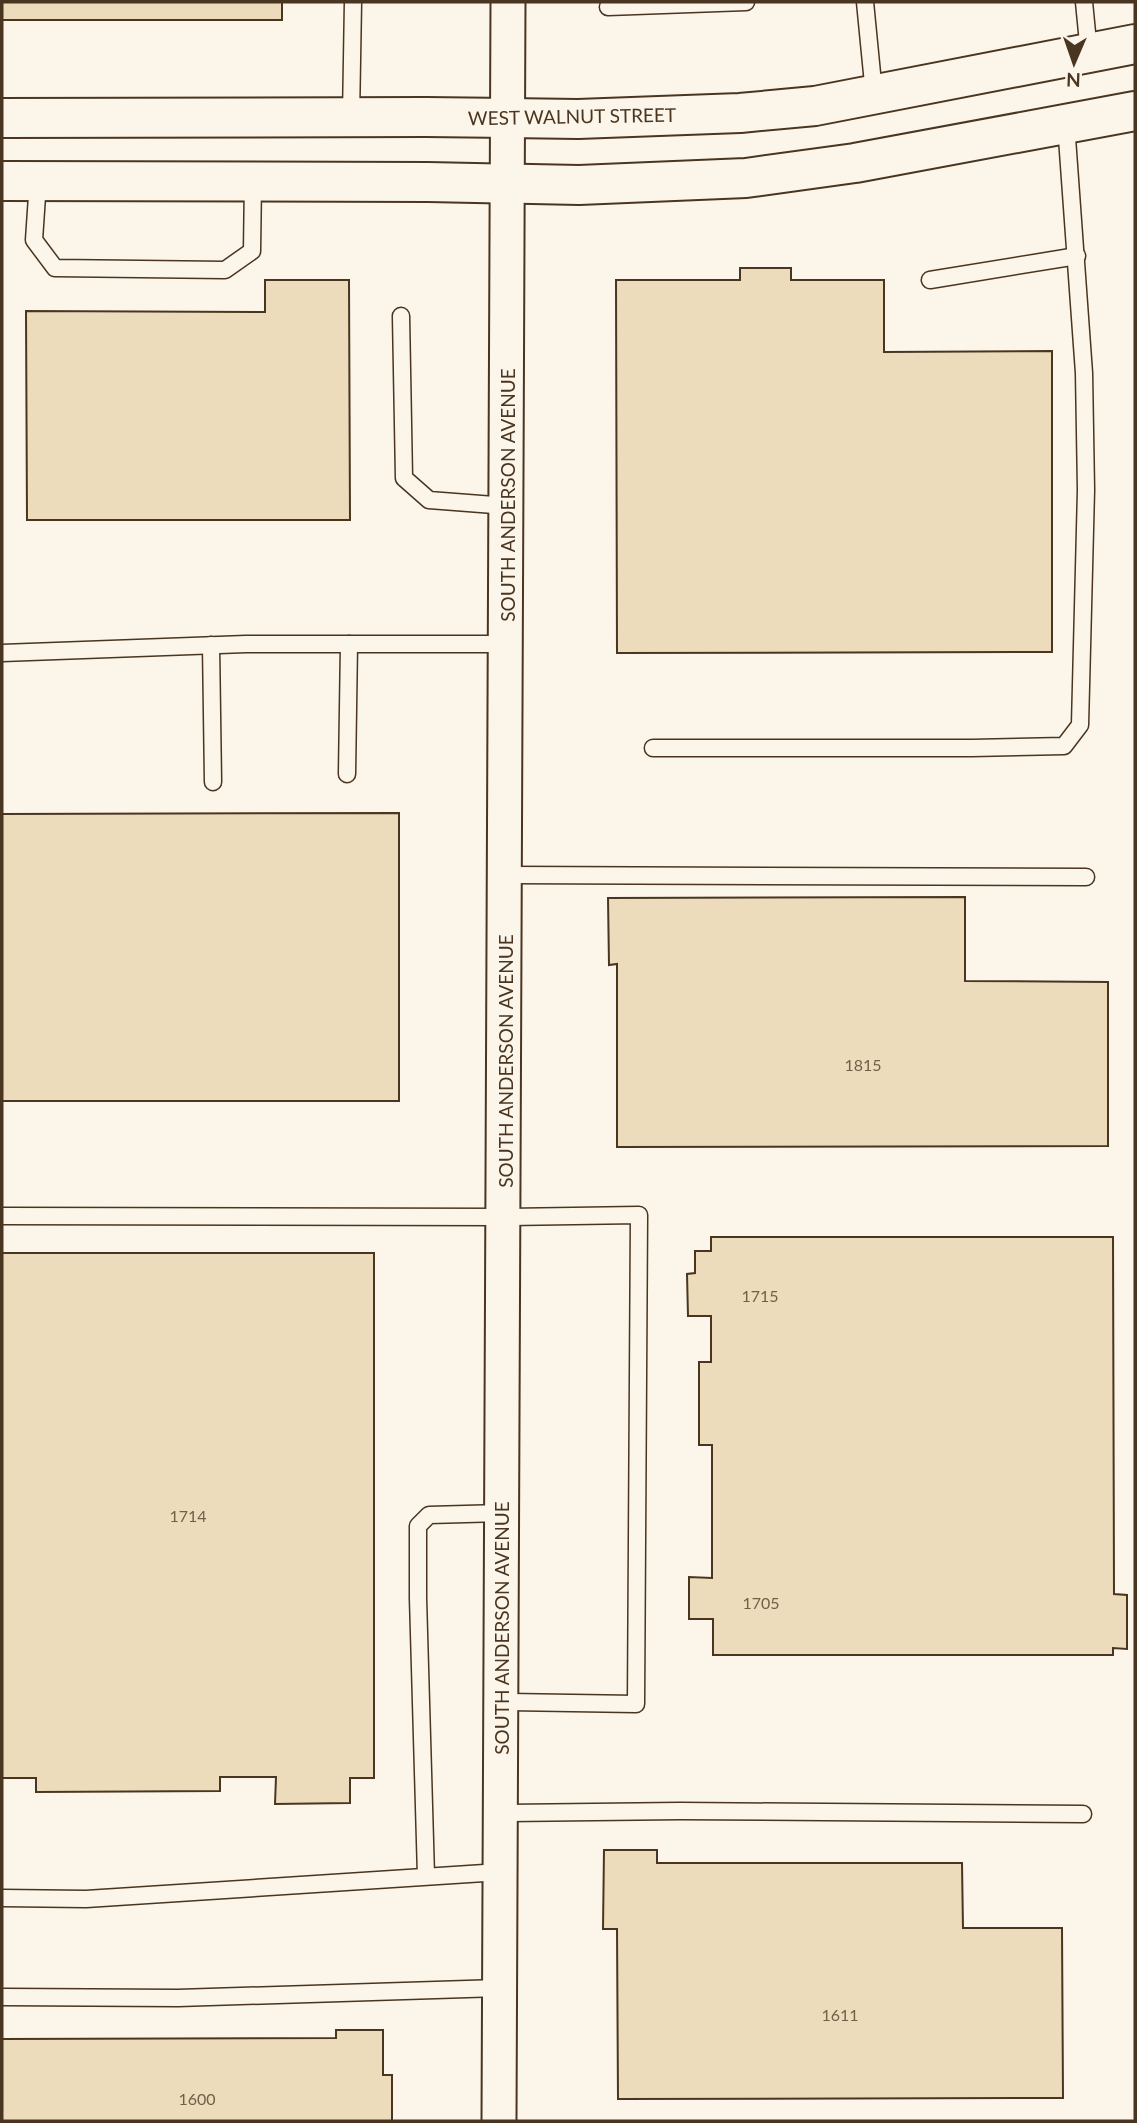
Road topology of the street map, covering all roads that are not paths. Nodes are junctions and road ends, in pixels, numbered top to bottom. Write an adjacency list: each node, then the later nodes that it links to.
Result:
1 (353, 2): 11 (lane)
2 (508, 2): 13 (street, SOUTH ANDERSON AVENUE)
3 (746, 2): 6 (lane)
4 (865, 2): 9 (lane)
5 (1084, 2): 8 (lane)
6 (608, 7)
7 (1135, 44): 8 (street, WEST WALNUT STREET)
8 (1089, 53): 9 (street, WEST WALNUT STREET)
9 (874, 94): 13 (street, WEST WALNUT STREET)
10 (1135, 111): 14 (street)
11 (351, 117): 12 (street, WEST WALNUT STREET); 13 (street, WEST WALNUT STREET)
12 (2, 118)
13 (508, 119): 17 (street, SOUTH ANDERSON AVENUE)
14 (1066, 124): 17 (street); 18 (lane)
15 (20, 181): 16 (street); 16 (lane)
16 (253, 181): 17 (street)
17 (509, 184): 21 (street, SOUTH ANDERSON AVENUE)
18 (1077, 256): 19 (lane); 26 (lane)
19 (930, 280)
20 (401, 316): 21 (lane)
21 (507, 506): 23 (street, SOUTH ANDERSON AVENUE)
22 (349, 644): 23 (lane); 24 (lane); 27 (lane)
23 (506, 644): 29 (street, SOUTH ANDERSON AVENUE)
24 (211, 645): 25 (lane); 28 (lane)
25 (2, 653)
26 (653, 748)
27 (347, 774)
28 (213, 782)
29 (505, 875): 30 (lane); 32 (street, SOUTH ANDERSON AVENUE)
30 (1086, 877)
31 (2, 1216): 32 (lane)
32 (504, 1217): 33 (street, SOUTH ANDERSON AVENUE); 34 (lane)
33 (502, 1513): 34 (street, SOUTH ANDERSON AVENUE); 38 (lane)
34 (501, 1702): 35 (street, SOUTH ANDERSON AVENUE)
35 (500, 1813): 36 (lane); 37 (street, SOUTH ANDERSON AVENUE)
36 (1083, 1814)
37 (500, 1872): 38 (lane); 40 (street, SOUTH ANDERSON AVENUE)
38 (426, 1876): 39 (lane)
39 (2, 1898)
40 (499, 1988): 41 (lane); 42 (street, SOUTH ANDERSON AVENUE)
41 (2, 1997)
42 (499, 2121)

